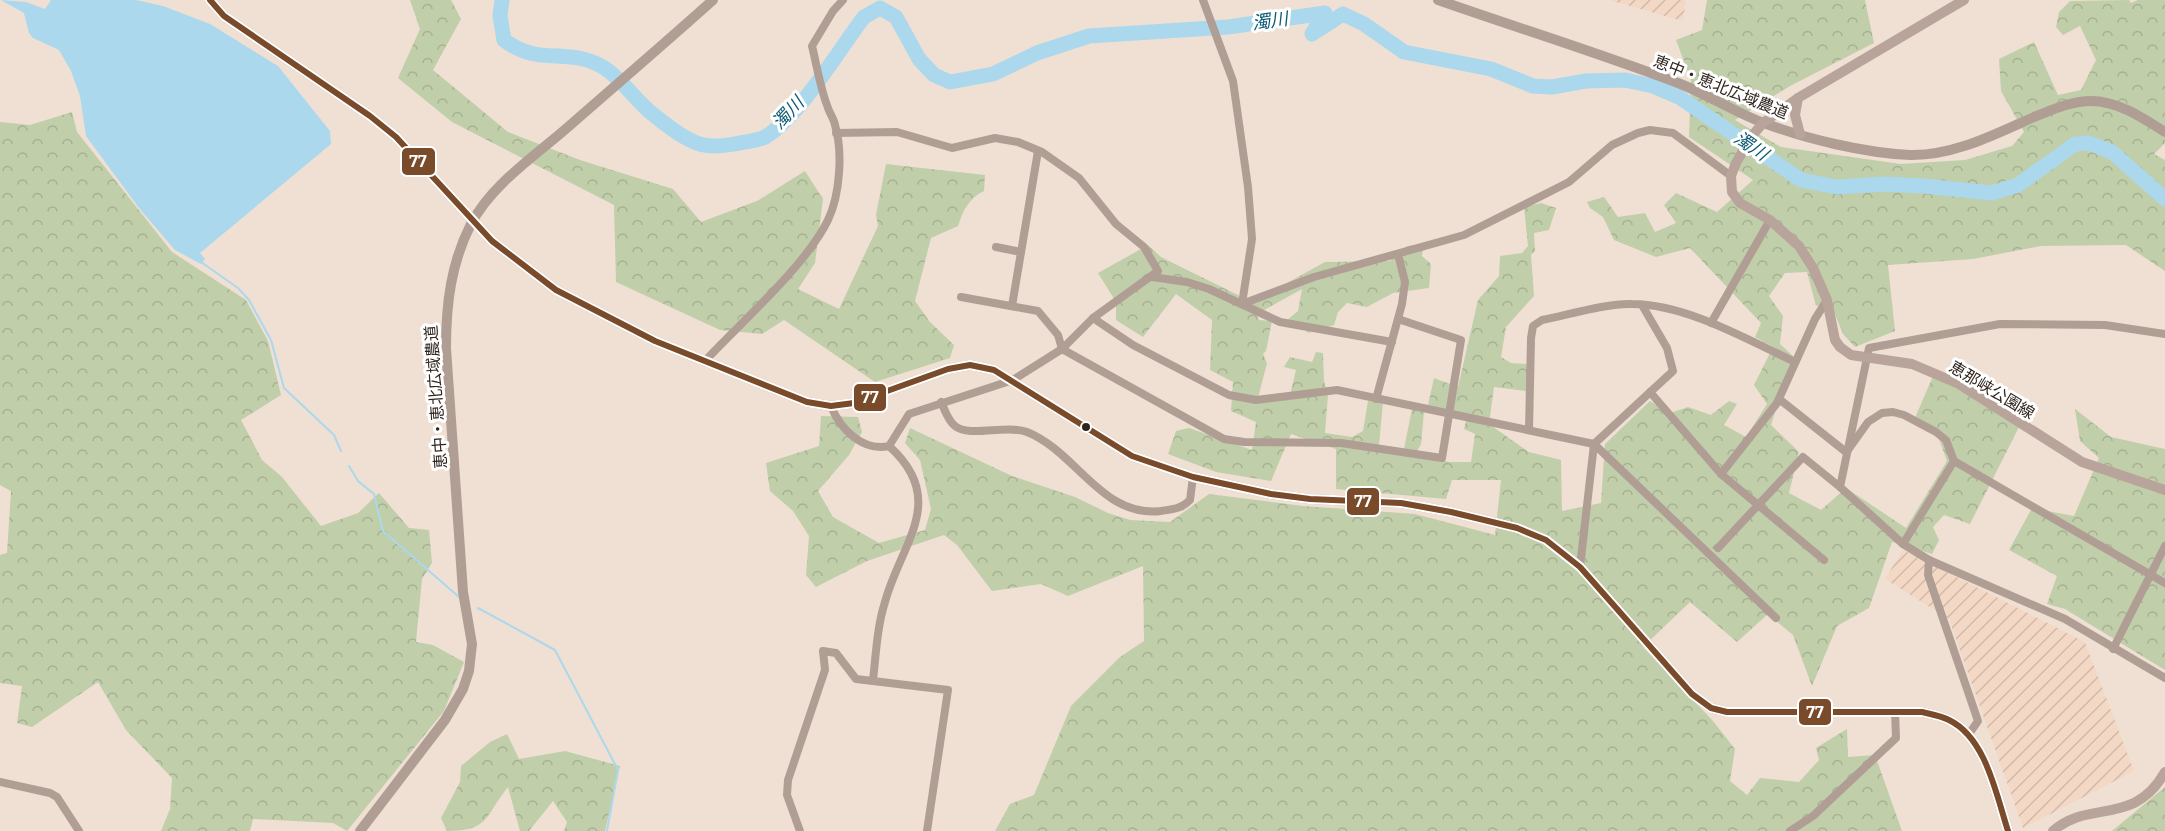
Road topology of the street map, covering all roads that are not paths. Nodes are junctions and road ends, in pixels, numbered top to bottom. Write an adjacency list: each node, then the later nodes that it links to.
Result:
1 (210, 0): 15 (street)
2 (713, 0): 15 (street, 恵中・恵北広域農道)
3 (843, 0): 10 (street)
4 (1438, 0): 8 (street, 恵中・恵北広域農道)
5 (1964, 0): 7 (main road)
6 (1203, 1): 22 (street)
7 (1798, 98): 8 (main road); 11 (main road)
8 (1763, 123): 11 (street, 恵中・恵北広域農道); 13 (main road)
9 (2165, 132): 11 (street, 恵中・恵北広域農道)
10 (836, 133): 12 (street); 32 (street)
11 (1800, 135)
12 (1038, 151): 17 (street); 19 (street)
13 (1731, 176): 14 (main road, 恵那峡公園線); 18 (street)
14 (1770, 220): 21 (main road, 恵那峡公園線); 27 (street)
15 (472, 222): 32 (street); 68 (street, 恵中・恵北広域農道)
16 (996, 247): 17 (street)
17 (1021, 252): 24 (street)
18 (1398, 254): 22 (street); 26 (street)
19 (1152, 278): 22 (street); 25 (street)
20 (961, 297): 24 (street)
21 (1827, 300): 31 (main road, 恵那峡公園線); 33 (street)
22 (1242, 304): 29 (street)
23 (1642, 305): 27 (street); 35 (street); 41 (street)
24 (1012, 306): 30 (street)
25 (1093, 318): 30 (street); 36 (street)
26 (1398, 319): 29 (street); 40 (street)
27 (1711, 323): 33 (street)
28 (2165, 334): 31 (street)
29 (1392, 342): 36 (street)
30 (1062, 350): 34 (street); 40 (street)
31 (1866, 358): 44 (street); 49 (main road, 恵那峡公園線)
32 (704, 362): 39 (street)
33 (1795, 362): 37 (street)
34 (1013, 380): 38 (street); 39 (street); 47 (street)
35 (1650, 392): 42 (street); 46 (street)
36 (1376, 399): 40 (street)
37 (1779, 399): 44 (street); 46 (street)
38 (941, 402): 43 (street); 47 (street)
39 (831, 406): 43 (street)
40 (1450, 416): 41 (street)
41 (1529, 430): 42 (street)
42 (1594, 444): 56 (street); 59 (street)
43 (889, 446): 62 (street)
44 (1846, 452): 45 (street); 48 (street)
45 (1954, 461): 51 (street); 57 (street)
46 (1721, 474): 50 (street)
47 (1193, 477): 56 (street)
48 (1840, 487): 50 (street); 51 (street)
49 (2165, 490)
50 (1758, 506): 53 (street); 54 (street)
51 (1903, 544): 55 (street)
52 (2165, 546): 57 (street)
53 (1718, 548)
54 (1824, 560)
55 (1929, 560): 60 (street); 64 (street)
56 (1580, 567): 63 (street)
57 (2151, 575): 58 (street); 60 (street)
58 (2165, 583)
59 (1776, 618)
60 (2113, 649): 61 (street)
61 (2165, 678)
62 (873, 680): 69 (street); 70 (street)
63 (1895, 712): 64 (street); 71 (street)
64 (1969, 734): 72 (street)
65 (2165, 772): 73 (main road)
66 (0, 782): 67 (street)
67 (79, 831)
68 (360, 831)
69 (800, 831)
70 (927, 831)
71 (1790, 831)
72 (2008, 831)
73 (2053, 831)

